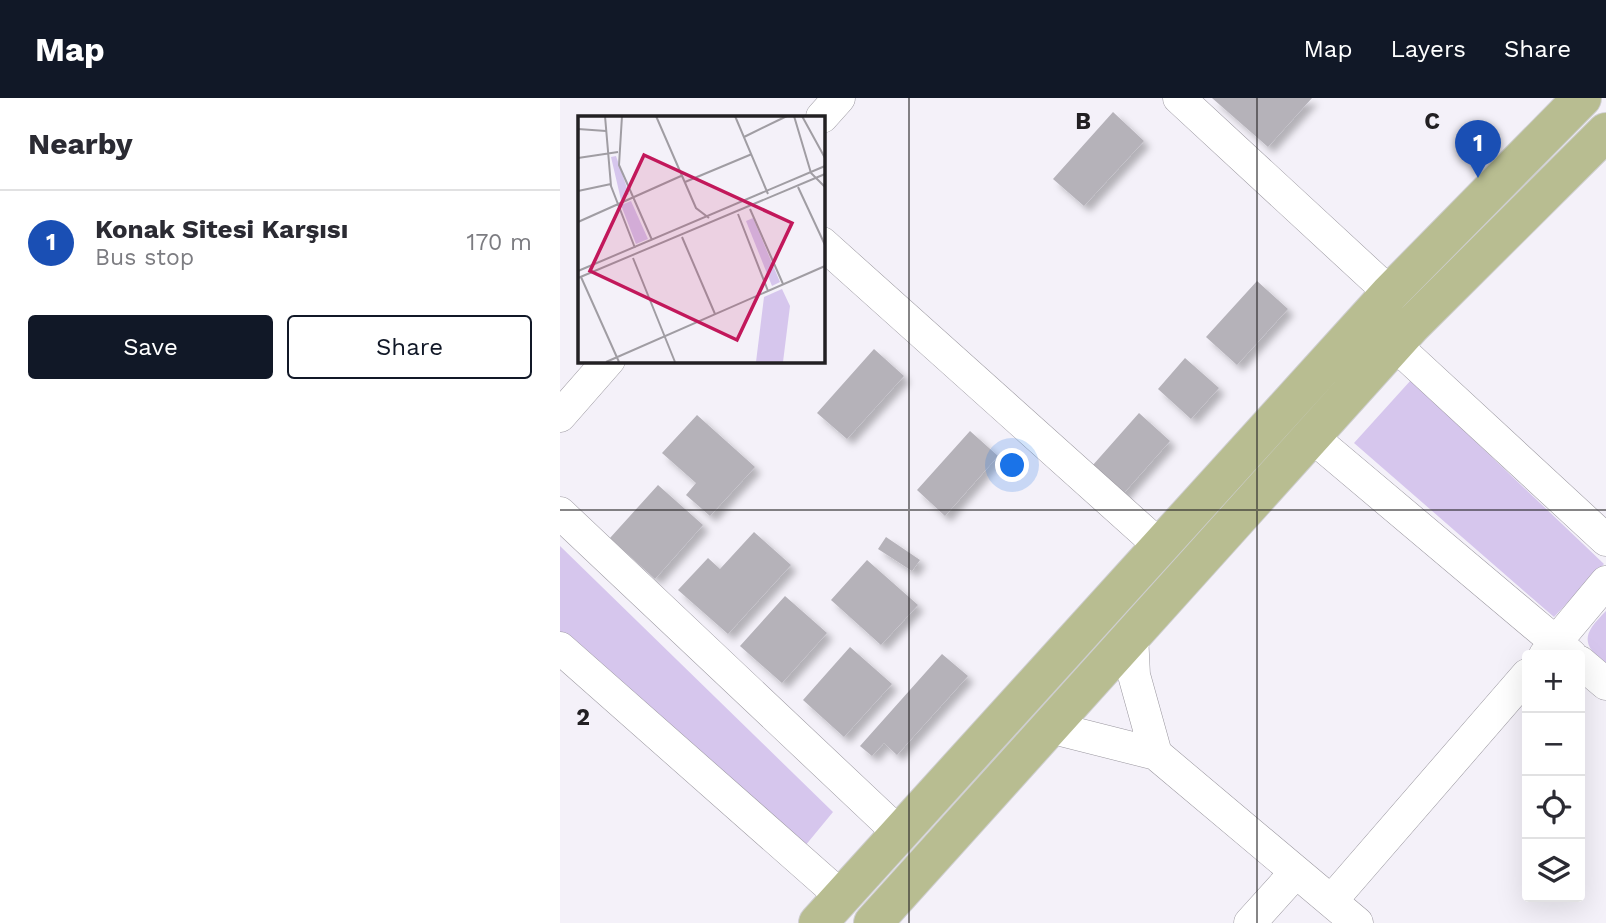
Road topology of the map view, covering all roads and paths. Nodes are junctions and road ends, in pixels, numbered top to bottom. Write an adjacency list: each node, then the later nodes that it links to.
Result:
1 (839, 98): 4 (street)
2 (1179, 98): 7 (street)
3 (1582, 98): 7 (main road)
4 (823, 116)
5 (1606, 132): 8 (main road)
6 (824, 245): 14 (street)
7 (1390, 293): 14 (main road)
8 (1394, 344): 11 (main road); 13 (street)
9 (607, 362): 10 (street)
10 (560, 416)
11 (1311, 436): 16 (main road); 18 (street)
12 (560, 513): 25 (street)
13 (1606, 540)
14 (1160, 546): 25 (main road)
15 (1606, 582): 19 (street)
16 (1132, 634): 23 (main road); 24 (street)
17 (560, 648): 28 (street)
18 (1558, 650)
19 (1565, 650)
20 (1585, 669): 22 (street)
21 (1522, 681): 27 (street)
22 (1606, 684)
23 (1049, 727): 24 (street); 29 (main road)
24 (1156, 754): 26 (street)
25 (900, 833): 28 (main road)
26 (1295, 873): 27 (street); 30 (street)
27 (1332, 900): 31 (street)
28 (830, 910)
29 (873, 923)
30 (1250, 923)
31 (1357, 923)

